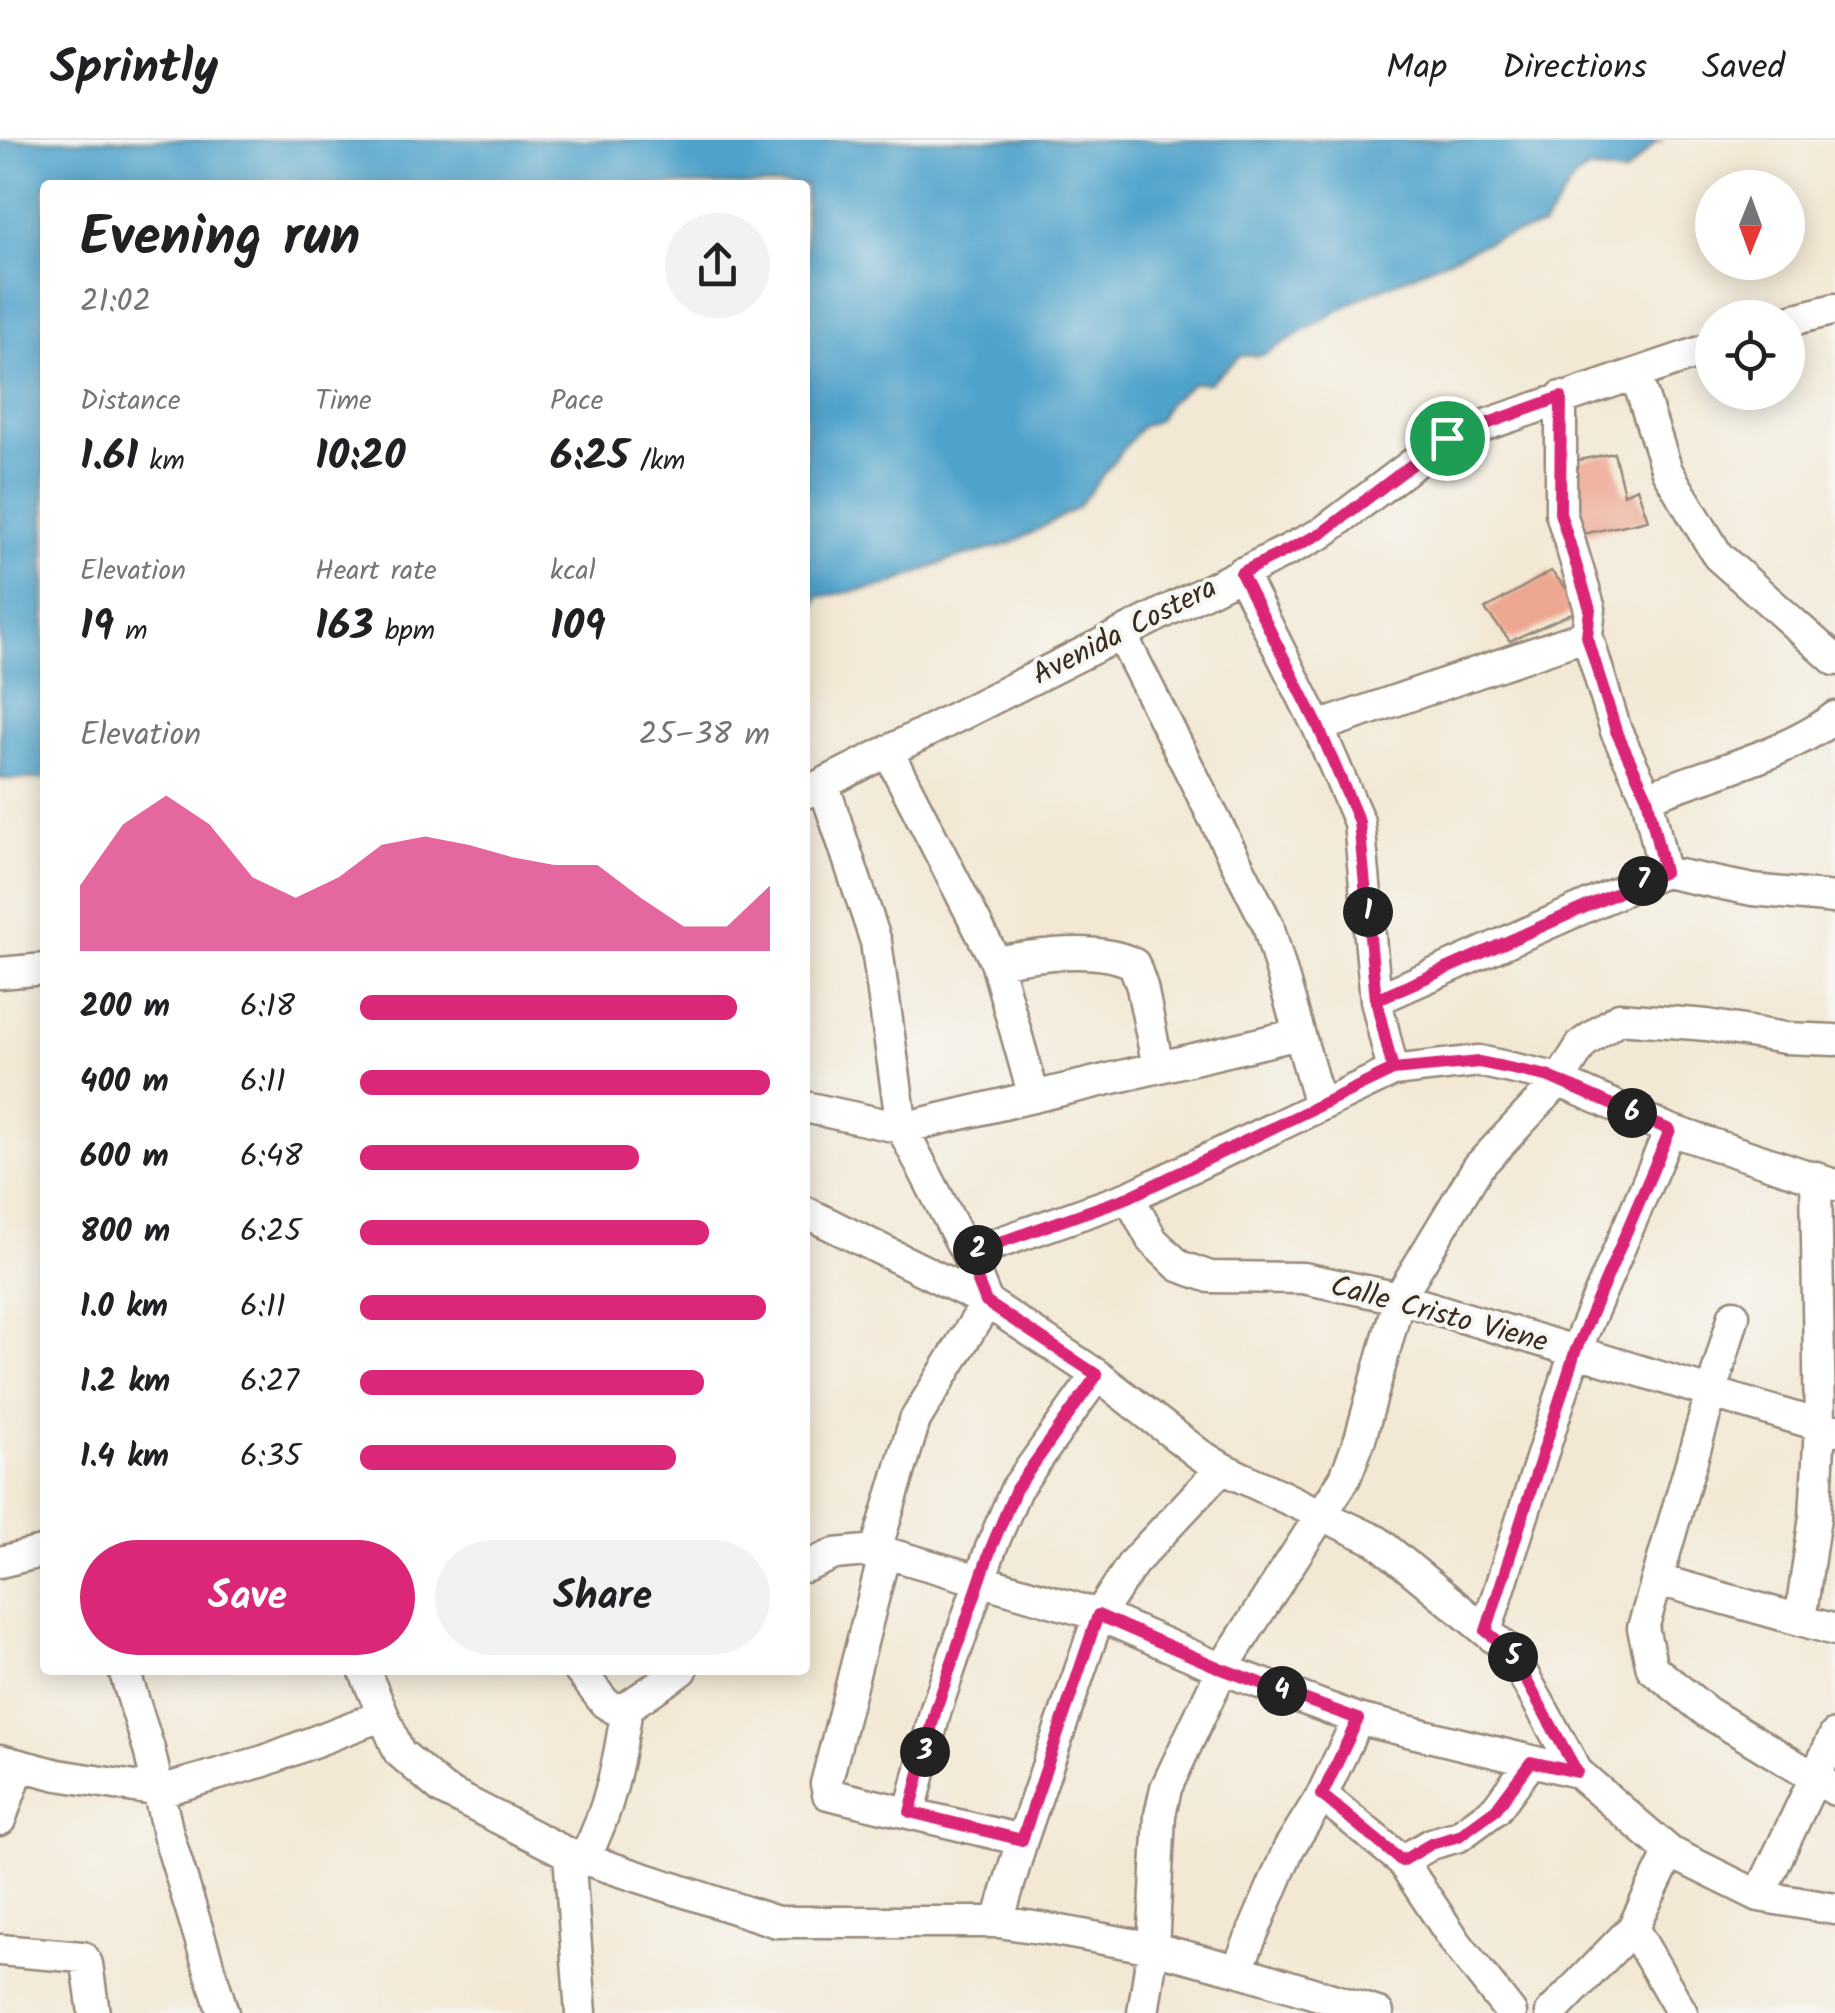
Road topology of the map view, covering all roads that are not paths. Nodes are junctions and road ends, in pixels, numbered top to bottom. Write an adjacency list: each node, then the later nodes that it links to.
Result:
1 (1835, 308): 2 (street)
2 (1805, 316)
3 (1695, 354): 4 (street, Avenida Costera)
4 (1636, 375): 5 (street, Avenida Costera); 9 (street)
5 (1561, 397): 6 (street, Avenida Costera); 8 (street)
6 (1241, 573): 7 (street, Avenida Costera); 11 (street)
7 (1121, 634): 12 (street, Avenida Costera); 21 (street)
8 (1587, 636): 11 (street); 14 (street)
9 (1828, 644)
10 (1835, 717): 14 (street)
11 (1318, 726): 20 (street)
12 (888, 752): 13 (street, Avenida Costera); 17 (street)
13 (814, 789): 29 (street)
14 (1647, 797): 15 (street)
15 (1664, 872): 16 (street); 20 (street)
16 (1835, 898)
17 (996, 962): 23 (street); 26 (street)
18 (40, 969): 19 (street)
19 (0, 973)
20 (1376, 1000): 24 (street)
21 (1300, 1034): 23 (street); 27 (street)
22 (1835, 1040): 25 (street)
23 (1158, 1067): 26 (street)
24 (1393, 1070): 25 (street); 27 (street)
25 (1559, 1080): 30 (street); 35 (street)
26 (1034, 1096): 29 (street)
27 (1320, 1104): 32 (street)
28 (810, 1108): 29 (street)
29 (902, 1128): 34 (street)
30 (1670, 1130): 31 (street); 38 (street)
31 (1826, 1181): 41 (street)
32 (1129, 1197): 34 (street); 35 (street, Calle Cristo Viene)
33 (810, 1216): 36 (street)
34 (967, 1254): 36 (street)
35 (1399, 1298): 38 (street, Calle Cristo Viene); 43 (street)
36 (986, 1302): 39 (street); 45 (street)
37 (1734, 1316): 40 (street)
38 (1575, 1352): 40 (street, Calle Cristo Viene); 53 (street)
39 (1097, 1375): 42 (street); 48 (street)
40 (1714, 1394): 41 (street, Calle Cristo Viene); 49 (street)
41 (1828, 1428): 51 (street)
42 (1222, 1468): 43 (street); 50 (street)
43 (1320, 1513): 53 (street); 54 (street)
44 (40, 1551): 46 (street)
45 (881, 1551): 47 (street); 48 (street); 69 (street)
46 (0, 1562)
47 (810, 1565)
48 (979, 1580): 50 (street); 69 (street)
49 (1660, 1580): 51 (street); 66 (street)
50 (1098, 1615): 54 (street); 71 (street)
51 (1800, 1620): 52 (street)
52 (1835, 1630)
53 (1486, 1631): 65 (street)
54 (1222, 1669): 61 (street); 79 (street)
55 (125, 1675): 67 (street)
56 (366, 1675): 60 (street)
57 (583, 1675): 59 (street)
58 (675, 1675): 59 (street)
59 (627, 1707): 73 (street)
60 (383, 1715): 67 (street); 73 (street)
61 (1358, 1719): 63 (street); 68 (street)
62 (1835, 1735): 66 (street)
63 (1531, 1762): 65 (street); 74 (street)
64 (10, 1763): 67 (street); 70 (street)
65 (1577, 1772): 72 (street)
66 (1825, 1784): 75 (street)
67 (160, 1791): 83 (street)
68 (1322, 1795): 74 (street); 81 (street)
69 (910, 1812): 71 (street)
70 (0, 1820)
71 (1022, 1840): 77 (street)
72 (1670, 1852): 75 (street); 78 (street)
73 (576, 1856): 77 (street); 84 (street)
74 (1402, 1861): 87 (street)
75 (1759, 1896): 76 (street)
76 (1835, 1909)
77 (998, 1922): 79 (street)
78 (1632, 1928): 88 (street); 89 (street)
79 (1153, 1948): 81 (street); 85 (street)
80 (0, 1950): 82 (street)
81 (1237, 1970): 86 (street)
82 (94, 2013)
83 (223, 2013)
84 (581, 2013)
85 (1143, 2013)
86 (1378, 2013)
87 (1511, 2013)
88 (1551, 2013)
89 (1682, 2013)

